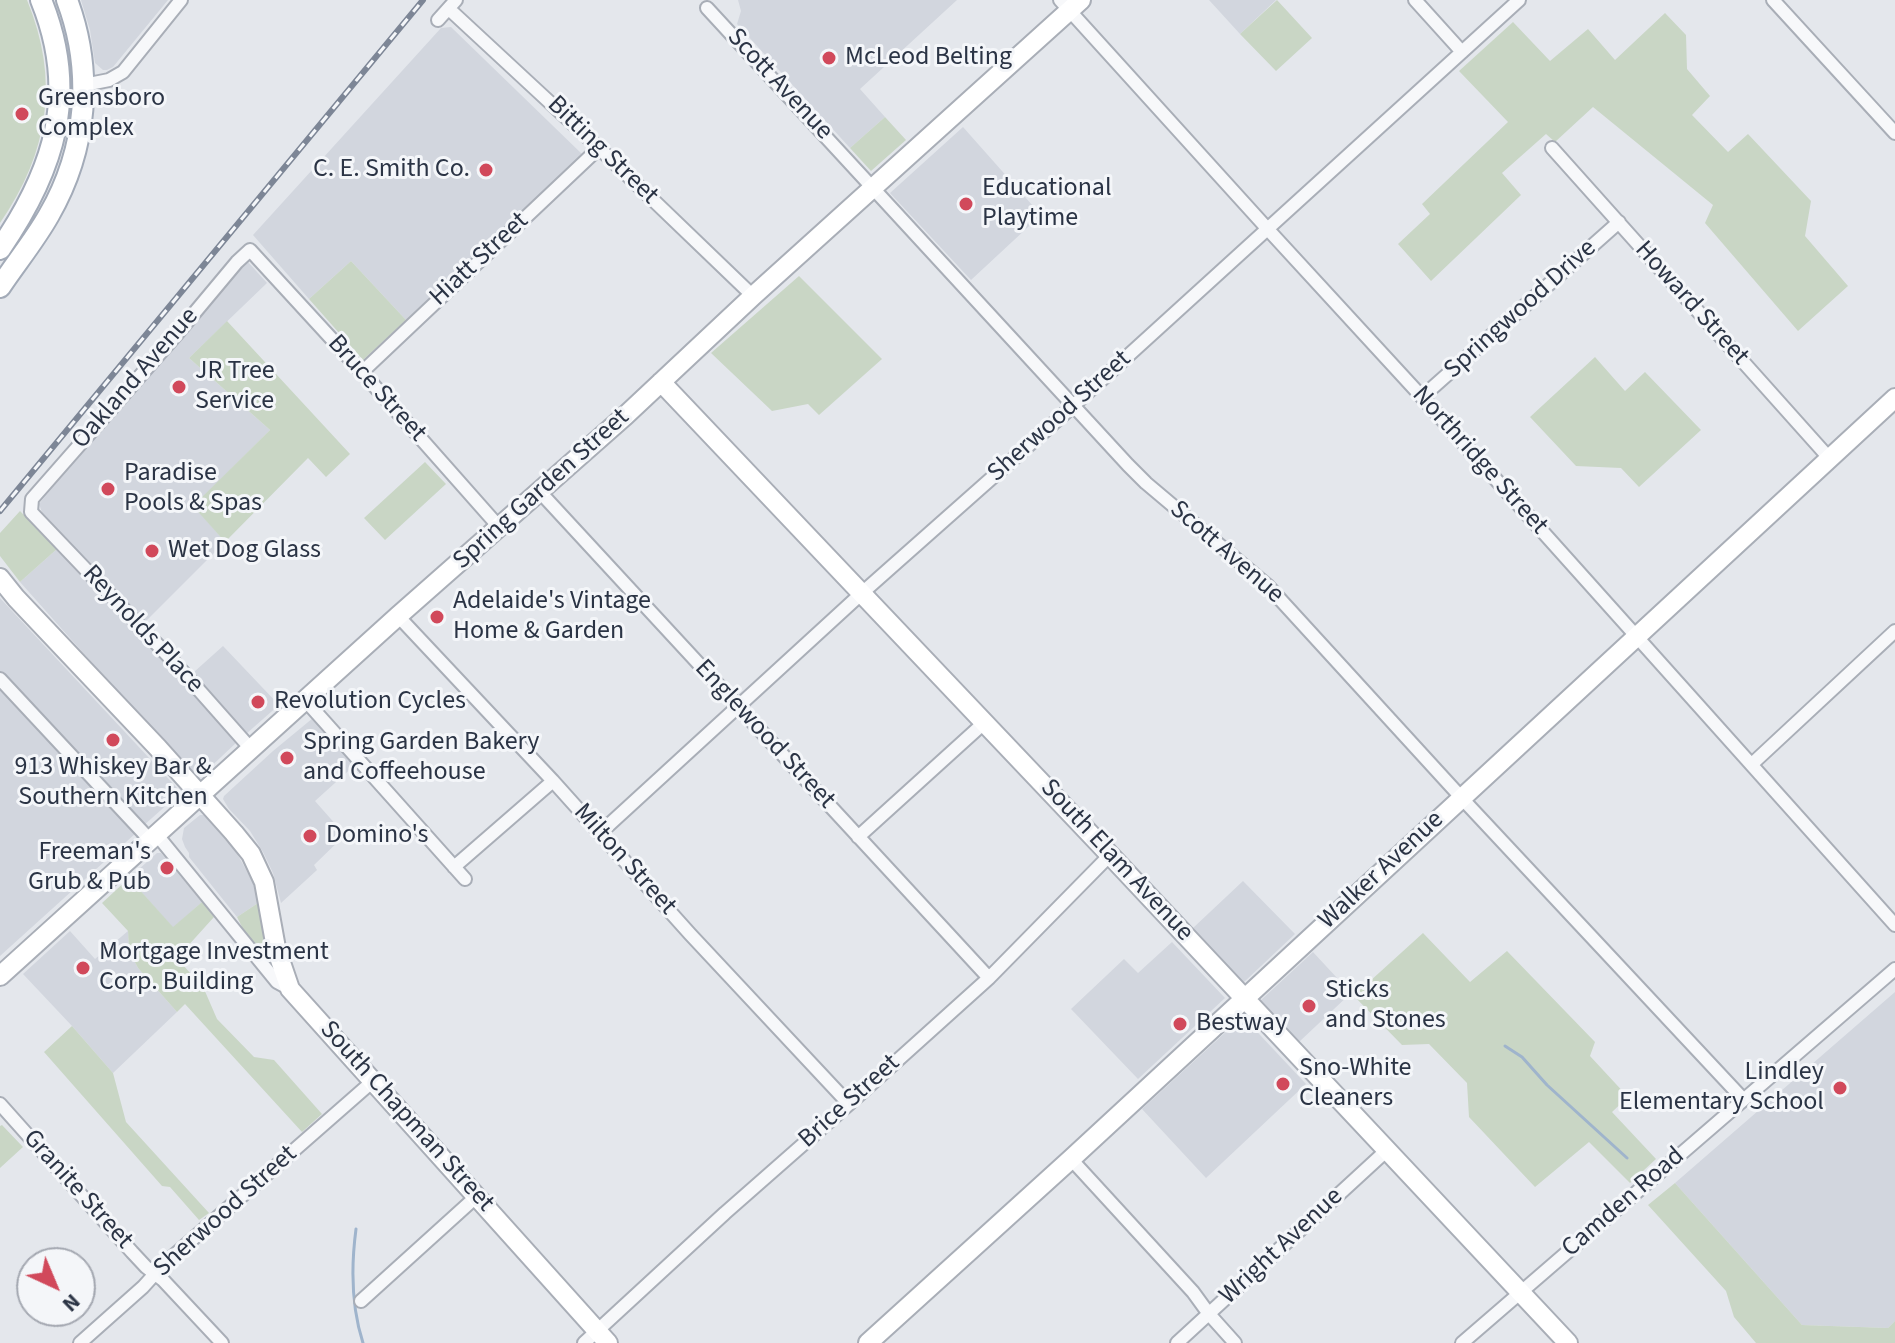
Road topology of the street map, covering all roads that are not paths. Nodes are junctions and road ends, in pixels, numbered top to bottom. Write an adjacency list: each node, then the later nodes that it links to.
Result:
1 (67, 0): 12 (main road)
2 (181, 0): 12 (street)
3 (1415, 0): 11 (street)
4 (1519, 0): 11 (street, Sherwood Street)
5 (1781, 3): 13 (street)
6 (43, 4): 12 (main road); 14 (main road)
7 (452, 4): 10 (street); 15 (street, Bitting Street)
8 (1070, 4): 17 (street, Spring Garden Street); 20 (street, Northridge Street)
9 (707, 8): 17 (street, Scott Avenue)
10 (438, 20)
11 (1462, 52): 20 (street, Sherwood Street)
12 (84, 85): 18 (main road)
13 (1895, 133)
14 (52, 144): 18 (main road); 21 (main road)
15 (599, 148): 24 (street, Bitting Street); 25 (street, Hiatt Street)
16 (1552, 148): 19 (street, Howard Street)
17 (873, 187): 24 (street, Spring Garden Street); 29 (street, Scott Avenue)
18 (61, 191): 23 (main road)
19 (1619, 222): 27 (street, Springwood Drive); 30 (street, Howard Street)
20 (1267, 229): 27 (street, Northridge Street); 29 (street, Sherwood Street)
21 (0, 249)
22 (250, 250): 25 (street, Bruce Street); 32 (street, Oakland Avenue)
23 (0, 287)
24 (753, 296): 26 (street, Spring Garden Street)
25 (362, 372): 33 (street, Bruce Street)
26 (661, 382): 31 (street, Spring Garden Street); 35 (street, South Elam Avenue)
27 (1422, 397): 38 (street, Northridge Street)
28 (1895, 398): 30 (street, Walker Avenue)
29 (1072, 407): 35 (street, Sherwood Street); 47 (street, Scott Avenue)
30 (1830, 459): 38 (street, Walker Avenue)
31 (540, 492): 33 (street, Spring Garden Street); 41 (street, Englewood Street)
32 (31, 512): 43 (street, Reynolds Place)
33 (500, 528): 36 (street, Spring Garden Street)
34 (0, 578): 46 (street, South Chapman Street)
35 (862, 593): 41 (street, Sherwood Street); 42 (street, South Elam Avenue)
36 (398, 616): 40 (street, Spring Garden Street); 45 (street, Milton Street)
37 (1895, 631): 44 (street)
38 (1636, 637): 44 (street, Northridge Street); 47 (street, Walker Avenue)
39 (0, 679): 50 (street)
40 (306, 701): 43 (street, Spring Garden Street); 52 (street)
41 (739, 707): 48 (street, Sherwood Street); 49 (street, Englewood Street)
42 (985, 722): 49 (street); 51 (street, South Elam Avenue)
43 (252, 750): 46 (street, Spring Garden Street)
44 (1752, 764): 54 (street, Northridge Street)
45 (553, 781): 48 (street, Milton Street); 52 (street)
46 (201, 796): 50 (street, Spring Garden Street); 58 (street, South Chapman Street)
47 (1461, 798): 59 (street, Walker Avenue); 61 (street, Scott Avenue)
48 (600, 833): 63 (street, Milton Street)
49 (858, 837): 57 (street, Englewood Street)
50 (154, 838): 56 (street, Spring Garden Street); 58 (street)
51 (1110, 855): 57 (street, Brice Street); 59 (street, South Elam Avenue)
52 (454, 867): 53 (street)
53 (465, 879)
54 (1895, 925)
55 (1895, 969): 61 (street, Camden Road)
56 (0, 976)
57 (989, 978): 63 (street, Brice Street)
58 (290, 989): 60 (street, South Chapman Street)
59 (1244, 998): 64 (street, South Elam Avenue); 65 (street, Walker Avenue)
60 (373, 1081): 66 (street, South Chapman Street); 67 (street, Sherwood Street)
61 (1743, 1099): 68 (street, Camden Road)
62 (0, 1104): 67 (street, Granite Street)
63 (849, 1104): 71 (street, Brice Street)
64 (1386, 1151): 68 (street, South Elam Avenue); 70 (street, Wright Avenue)
65 (1071, 1159): 70 (street); 74 (street, Walker Avenue)
66 (477, 1196): 69 (street); 71 (street, South Chapman Street)
67 (155, 1274): 72 (street, Sherwood Street); 73 (street, Granite Street)
68 (1520, 1292): 77 (street, Camden Road); 78 (street, South Elam Avenue)
69 (361, 1301)
70 (1209, 1314): 75 (street, Wright Avenue); 76 (street)
71 (597, 1339)
72 (80, 1343)
73 (222, 1343)
74 (868, 1343)
75 (1177, 1343)
76 (1235, 1343)
77 (1462, 1343)
78 (1568, 1343)

